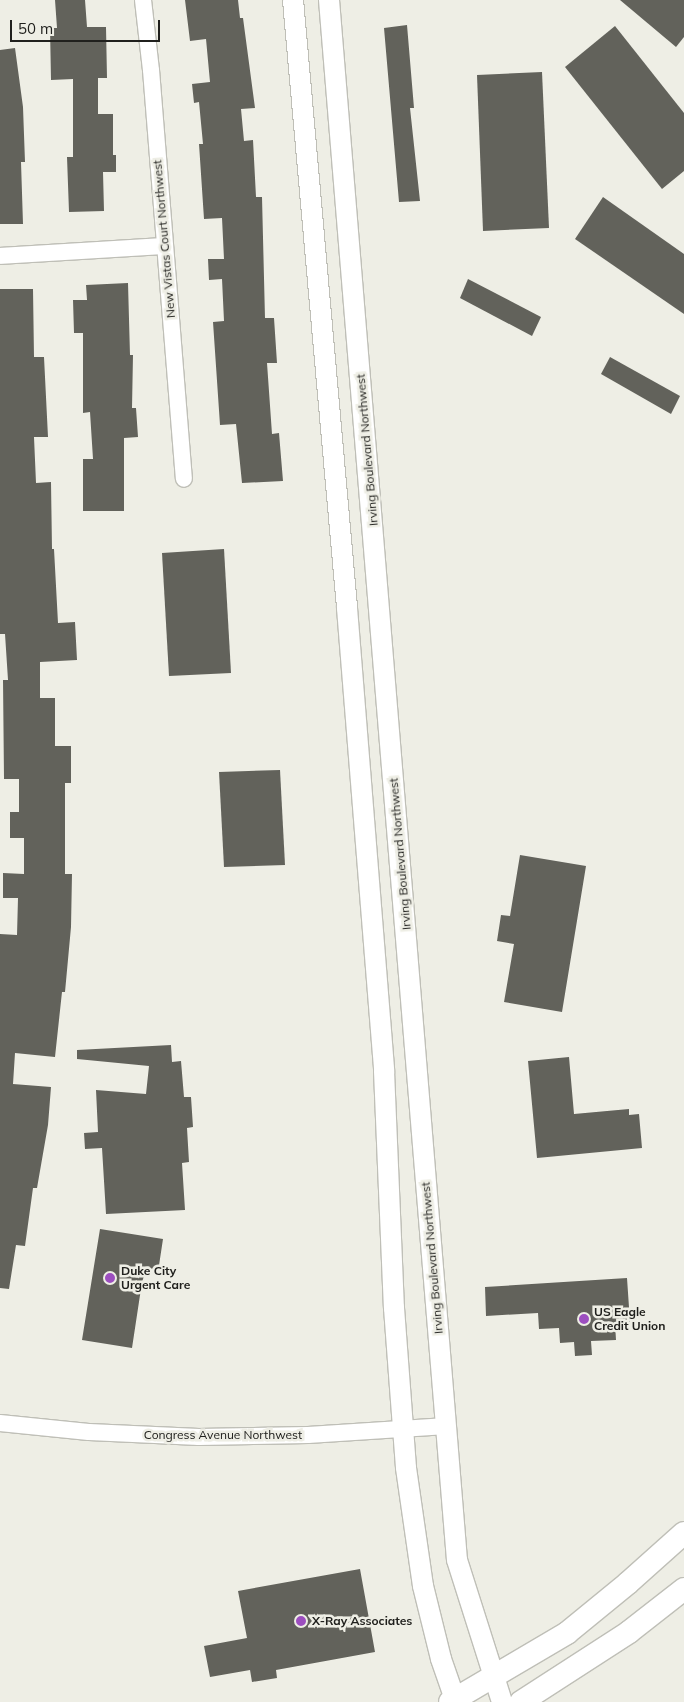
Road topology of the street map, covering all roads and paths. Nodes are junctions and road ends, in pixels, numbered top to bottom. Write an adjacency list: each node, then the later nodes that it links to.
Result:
1 (142, 0): 4 (street, New Vistas Court Northwest)
2 (292, 0): 9 (street)
3 (329, 0): 8 (street, Irving Boulevard Northwest)
4 (164, 246): 5 (street); 6 (street, New Vistas Court Northwest)
5 (0, 256)
6 (184, 479)
7 (0, 1424): 9 (street, Congress Avenue Northwest)
8 (446, 1426): 9 (street, Congress Avenue Northwest); 12 (street, Irving Boulevard Northwest)
9 (403, 1428): 13 (street)
10 (684, 1533): 12 (main road)
11 (684, 1589): 15 (main road)
12 (492, 1678): 13 (main road); 14 (street, Irving Boulevard Northwest)
13 (453, 1701)
14 (502, 1702)
15 (521, 1702)

